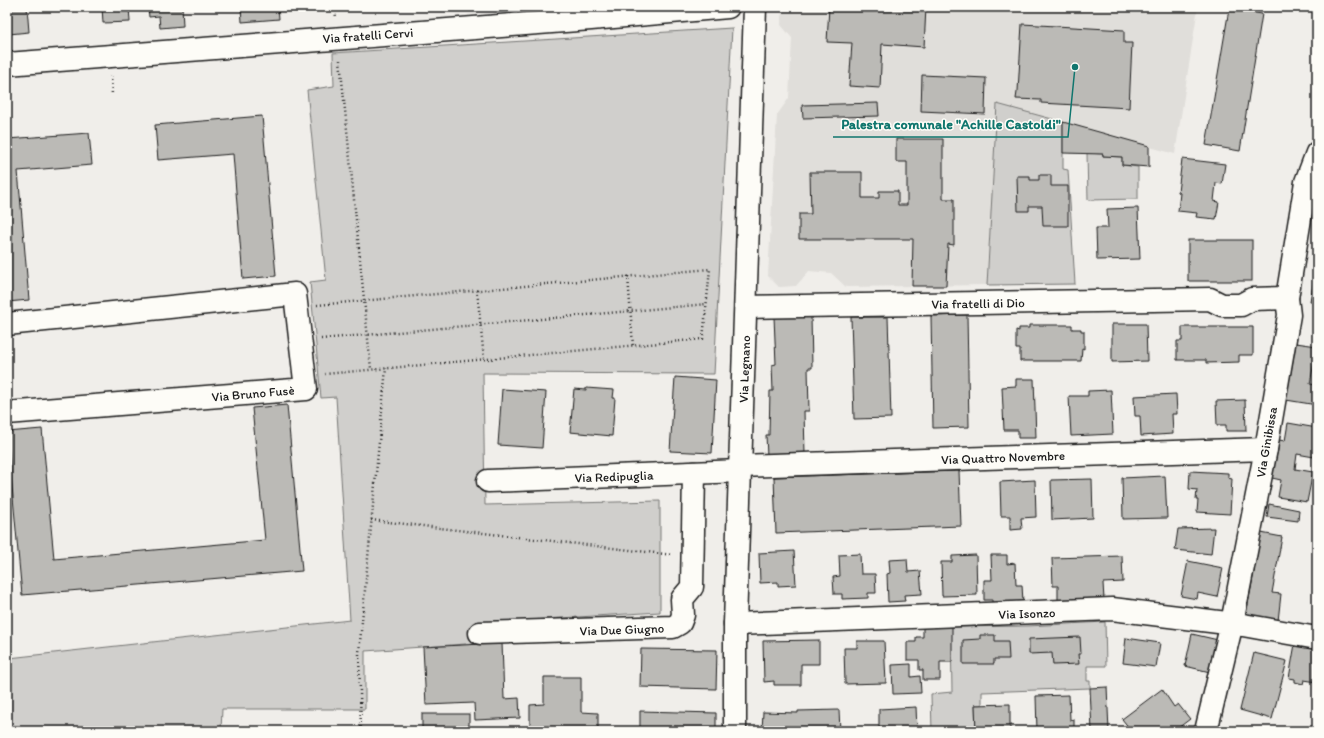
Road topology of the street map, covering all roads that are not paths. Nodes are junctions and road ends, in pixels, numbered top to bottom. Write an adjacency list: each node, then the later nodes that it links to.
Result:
1 (728, 7): 3 (street, Via fratelli Cervi)
2 (755, 7): 6 (street, Via Legnano)
3 (7, 64)
4 (1317, 153): 5 (street, Via Ginibissa)
5 (1287, 298): 6 (street, Via fratelli di Dio); 9 (street, Via Ginibissa)
6 (746, 306): 10 (street, Via Legnano)
7 (7, 324): 8 (street, Via Bruno Fusè)
8 (7, 413)
9 (1266, 449): 10 (street, Via Quattro Novembre); 13 (street, Via Ginibissa)
10 (740, 469): 11 (street, Via Redipuglia); 14 (street, Via Legnano)
11 (694, 473): 12 (street, Via Redipuglia); 15 (street, Via Due Giugno)
12 (488, 481)
13 (1232, 623): 14 (street, Via Isonzo); 16 (street, Via Isonzo); 18 (street, Via Ginibissa)
14 (735, 624): 17 (street, Via Legnano)
15 (480, 633)
16 (1317, 638)
17 (735, 731)
18 (1206, 731)

